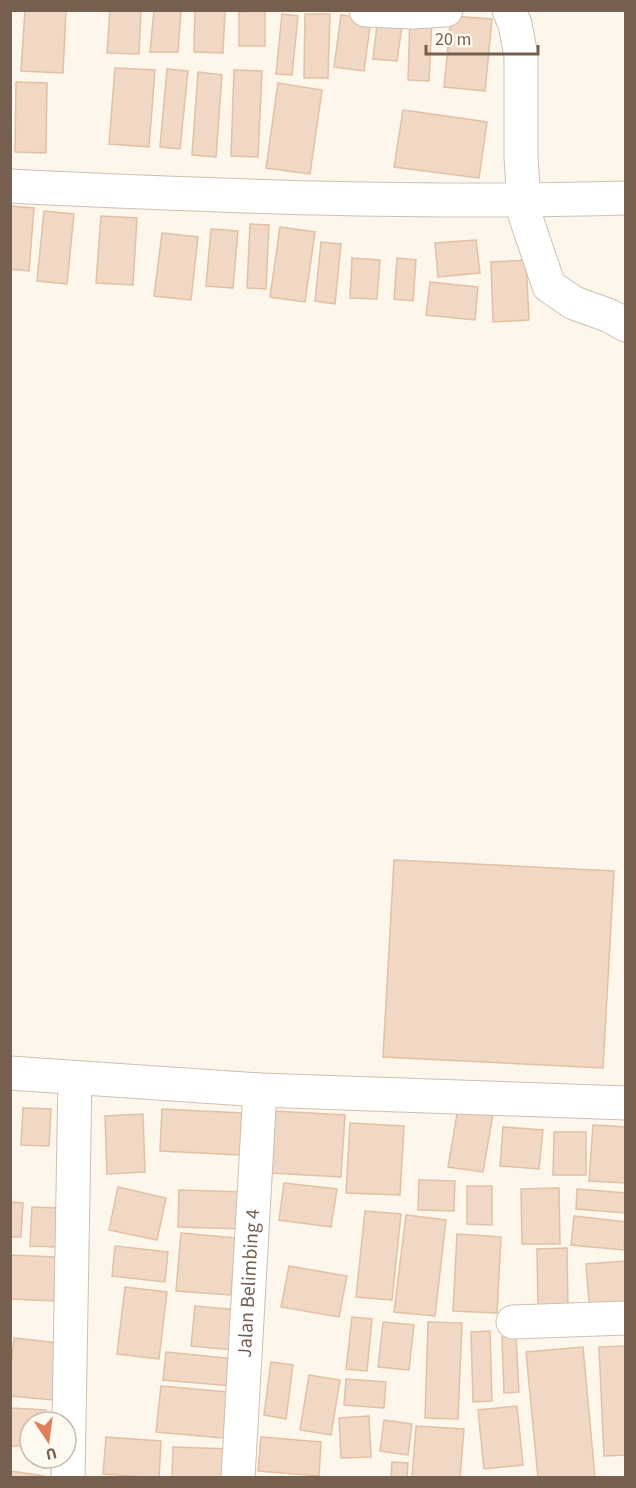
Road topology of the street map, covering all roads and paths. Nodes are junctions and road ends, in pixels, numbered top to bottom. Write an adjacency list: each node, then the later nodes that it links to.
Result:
1 (366, 10): 2 (street)
2 (446, 10)
3 (509, 10): 6 (street)
4 (10, 186): 6 (street)
5 (626, 198): 6 (street)
6 (525, 201): 7 (street)
7 (626, 325)
8 (10, 1073): 9 (street)
9 (75, 1078): 10 (street); 14 (street)
10 (260, 1090): 11 (street); 15 (street, Jalan Belimbing 4)
11 (626, 1102)
12 (626, 1318): 13 (street)
13 (513, 1322)
14 (68, 1478)
15 (238, 1478)

